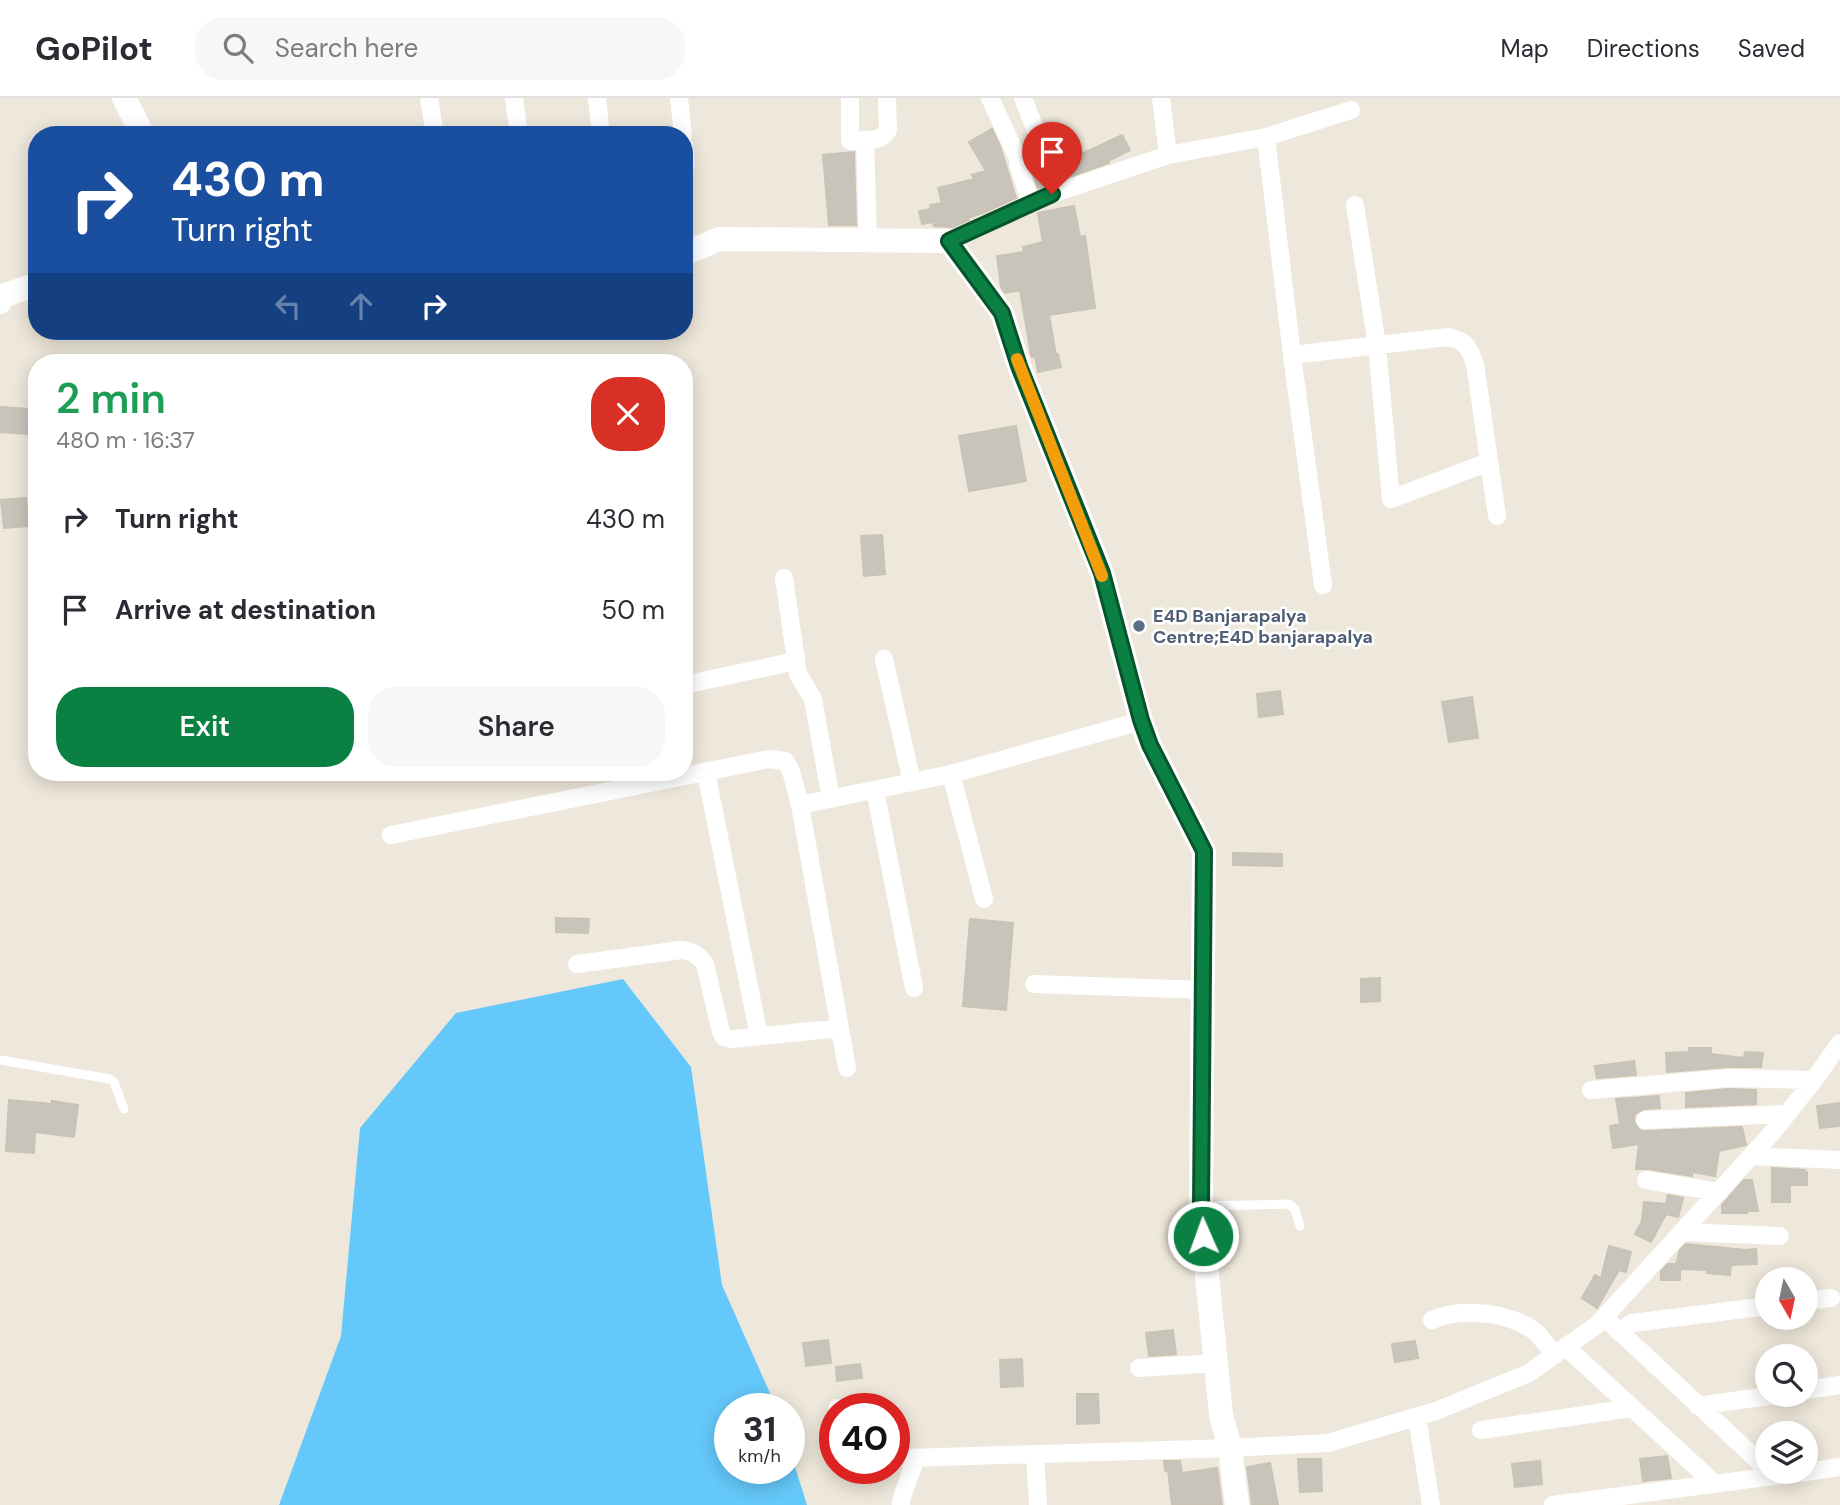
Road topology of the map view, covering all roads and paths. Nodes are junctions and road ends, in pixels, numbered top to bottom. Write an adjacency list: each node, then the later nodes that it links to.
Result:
1 (124, 98): 12 (street)
2 (429, 98): 13 (street)
3 (514, 98): 14 (street)
4 (597, 98): 15 (street)
5 (679, 98): 16 (street)
6 (850, 98): 18 (street)
7 (887, 98): 18 (street)
8 (990, 98): 20 (street)
9 (1023, 98): 20 (street)
10 (1161, 98): 19 (street)
11 (1351, 110): 17 (street)
12 (139, 126)
13 (434, 126)
14 (518, 126)
15 (600, 126)
16 (682, 126)
17 (1266, 136): 19 (street); 29 (street)
18 (865, 140): 23 (street)
19 (1168, 155): 21 (street)
20 (1019, 161): 21 (street)
21 (1031, 204): 24 (street)
22 (1355, 205): 28 (street)
23 (868, 241): 24 (street); 25 (street)
24 (949, 241): 37 (street)
25 (693, 250)
26 (28, 287): 27 (street)
27 (0, 302)
28 (1377, 345): 29 (street); 30 (street); 30 (street)
29 (1292, 355): 33 (street)
30 (1489, 462): 31 (street)
31 (1497, 516)
32 (784, 578): 35 (street)
33 (1323, 585)
34 (884, 659): 42 (street)
35 (796, 660): 36 (street); 44 (street)
36 (693, 683)
37 (1141, 720): 39 (street); 51 (street)
38 (706, 772): 40 (street); 45 (street); 53 (street)
39 (951, 774): 42 (street); 47 (street)
40 (693, 775)
41 (661, 781): 46 (street)
42 (912, 782): 43 (street)
43 (875, 790): 44 (street); 50 (street)
44 (831, 799): 45 (street)
45 (800, 805): 52 (street)
46 (391, 835)
47 (984, 899)
48 (578, 964): 53 (street)
49 (1034, 984): 51 (street)
50 (914, 988)
51 (1204, 990): 66 (street)
52 (840, 1028): 53 (street); 56 (street)
53 (759, 1036)
54 (1840, 1043): 57 (street)
55 (0, 1060): 59 (lane)
56 (847, 1068)
57 (1814, 1080): 58 (street); 60 (street)
58 (1591, 1090)
59 (124, 1109)
60 (1787, 1114): 61 (street); 62 (street)
61 (1645, 1119)
62 (1752, 1156): 63 (street); 65 (street)
63 (1840, 1160)
64 (1646, 1180): 65 (street)
65 (1719, 1192): 68 (street)
66 (1201, 1206): 67 (lane); 77 (street)
67 (1300, 1226)
68 (1682, 1233): 69 (street); 73 (street)
69 (1780, 1236)
70 (1832, 1298): 71 (street)
71 (1818, 1300)
72 (1755, 1308): 75 (street)
73 (1604, 1317): 75 (street); 76 (street)
74 (1432, 1320): 76 (street)
75 (1619, 1332): 82 (street)
76 (1560, 1351): 83 (street); 84 (street)
77 (1216, 1363): 78 (street); 86 (street)
78 (1139, 1368)
79 (1840, 1385): 80 (street)
80 (1818, 1388)
81 (1755, 1398): 82 (street)
82 (1698, 1406): 90 (street)
83 (1632, 1408): 85 (street); 94 (street)
84 (1418, 1417): 86 (street); 98 (street)
85 (1481, 1430)
86 (1230, 1448): 87 (street); 95 (street)
87 (1035, 1454): 89 (street); 97 (street)
88 (910, 1458): 89 (street)
89 (916, 1458): 96 (street)
90 (1755, 1458)
91 (1840, 1467): 92 (street)
92 (1818, 1470)
93 (1755, 1475): 94 (street)
94 (1715, 1484): 99 (street)
95 (1233, 1504)
96 (901, 1505)
97 (1038, 1505)
98 (1432, 1505)
99 (1553, 1505)

